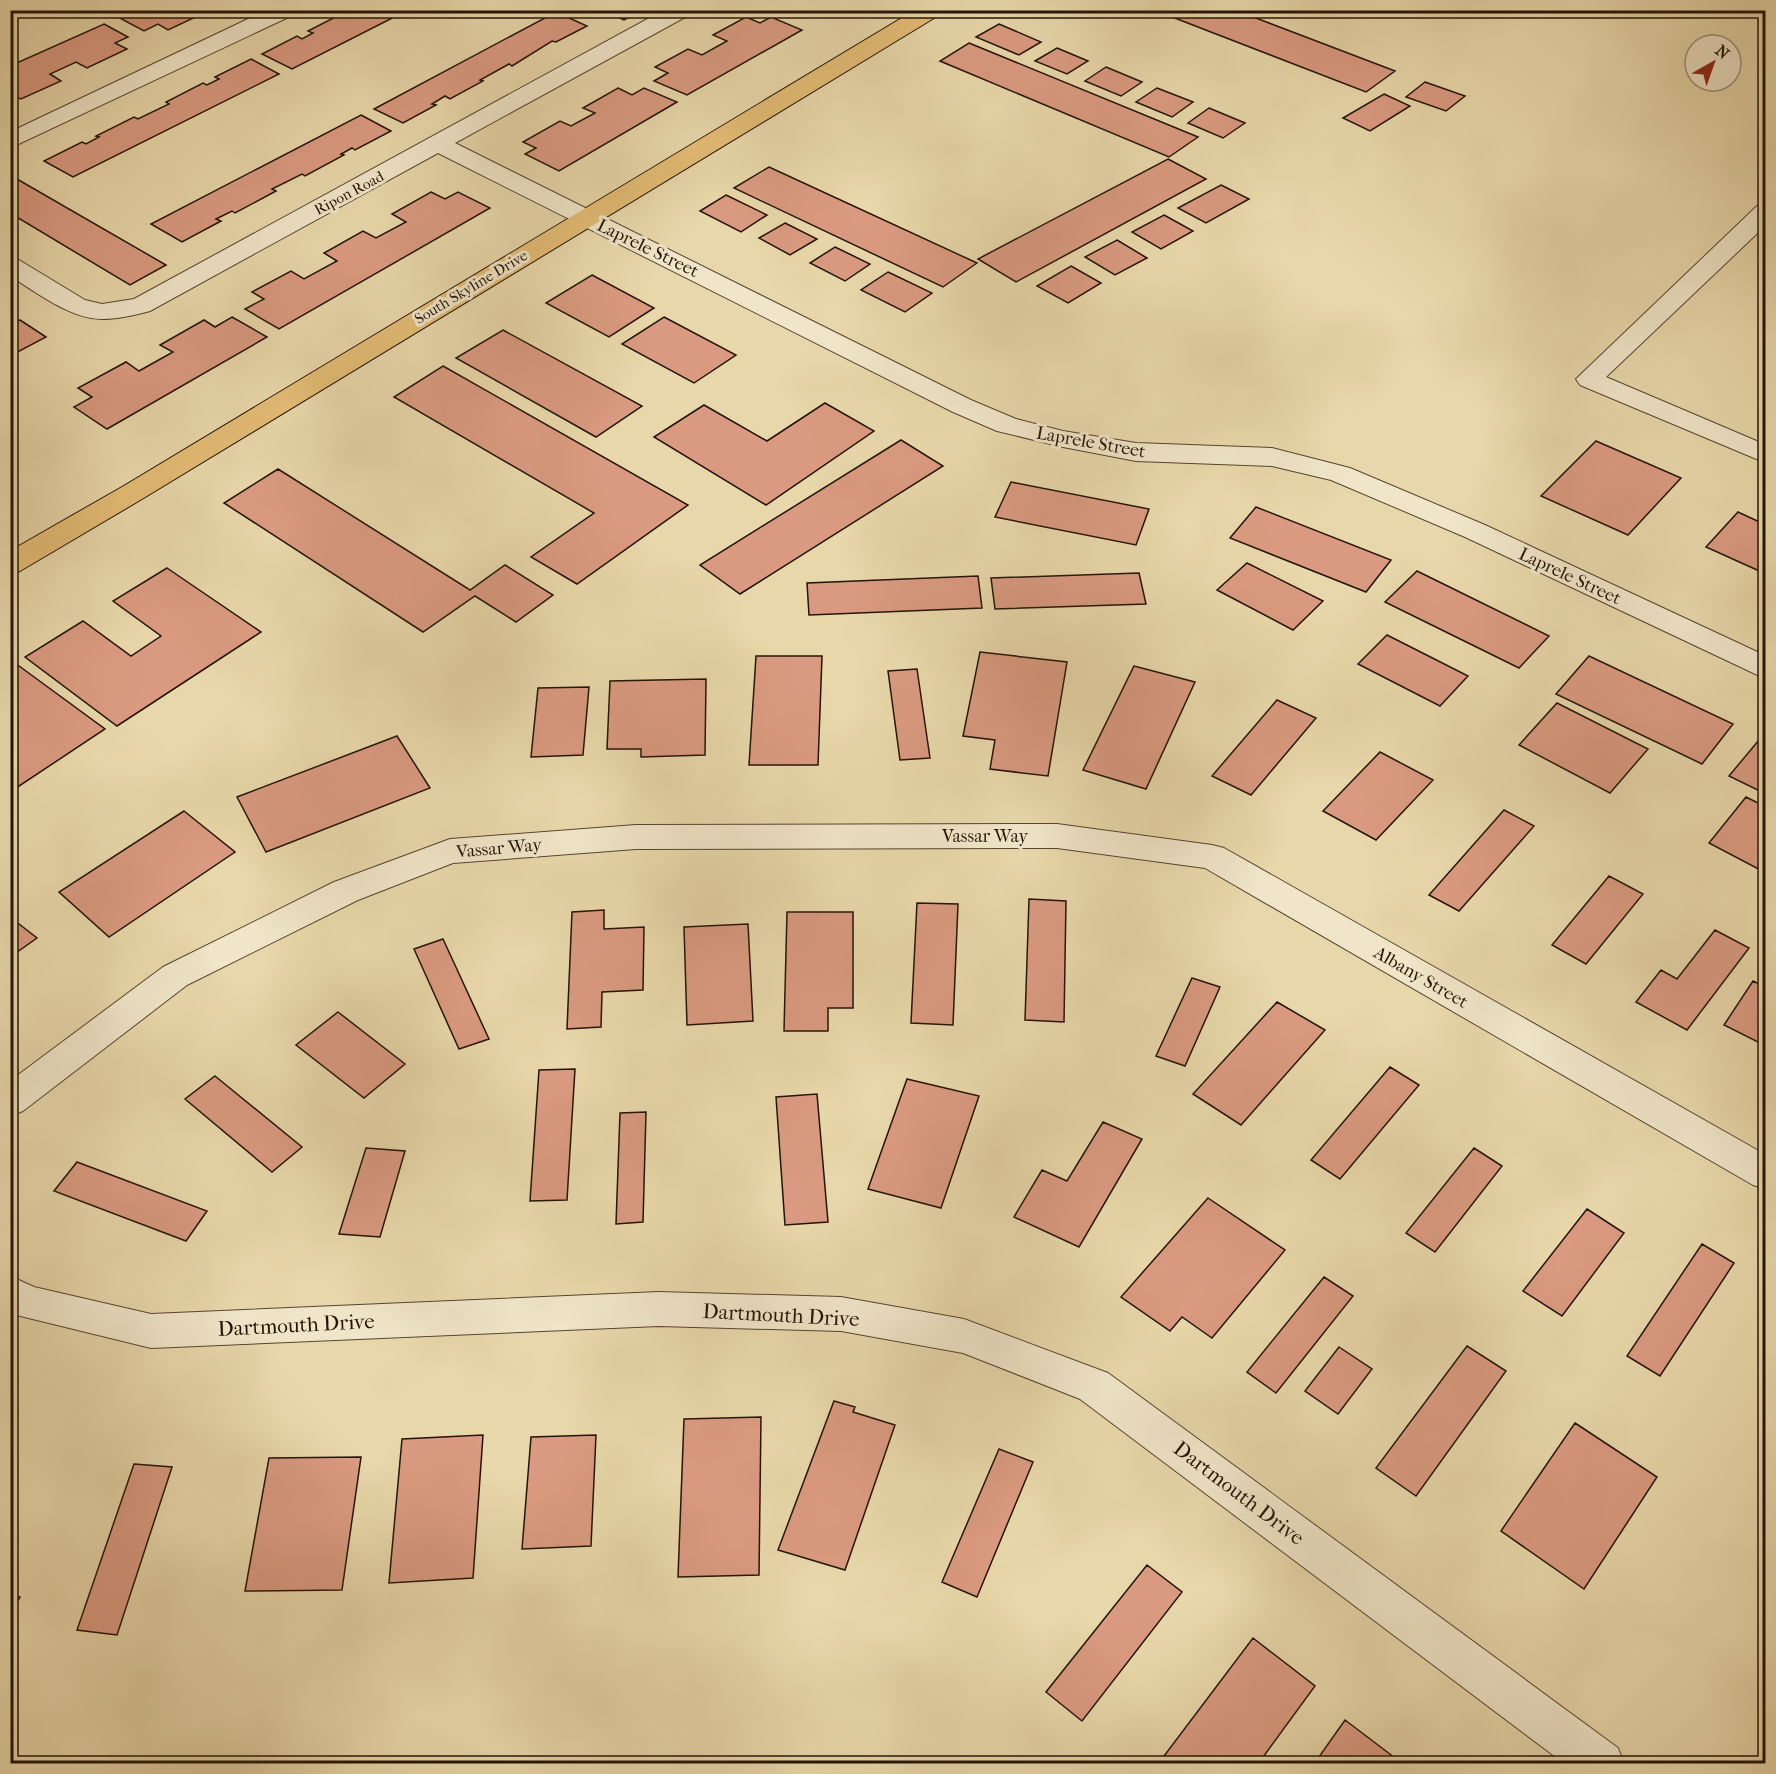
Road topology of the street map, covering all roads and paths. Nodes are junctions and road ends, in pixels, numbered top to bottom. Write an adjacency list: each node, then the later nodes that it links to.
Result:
1 (285, 10): 4 (street)
2 (681, 10): 5 (street, Ripon Road)
3 (932, 10): 7 (main road, South Skyline Drive)
4 (10, 141)
5 (438, 144): 7 (street, Laprele Street); 8 (street, Ripon Road)
6 (1766, 211): 9 (street)
7 (586, 218): 10 (main road, South Skyline Drive); 11 (street, Laprele Street)
8 (10, 265)
9 (1766, 455)
10 (10, 564)
11 (1766, 669)
12 (1057, 836): 13 (street, Vassar Way); 14 (street, Albany Street)
13 (10, 1101)
14 (1766, 1174)
15 (10, 1293): 16 (street, Dartmouth Drive)
16 (1602, 1764)

